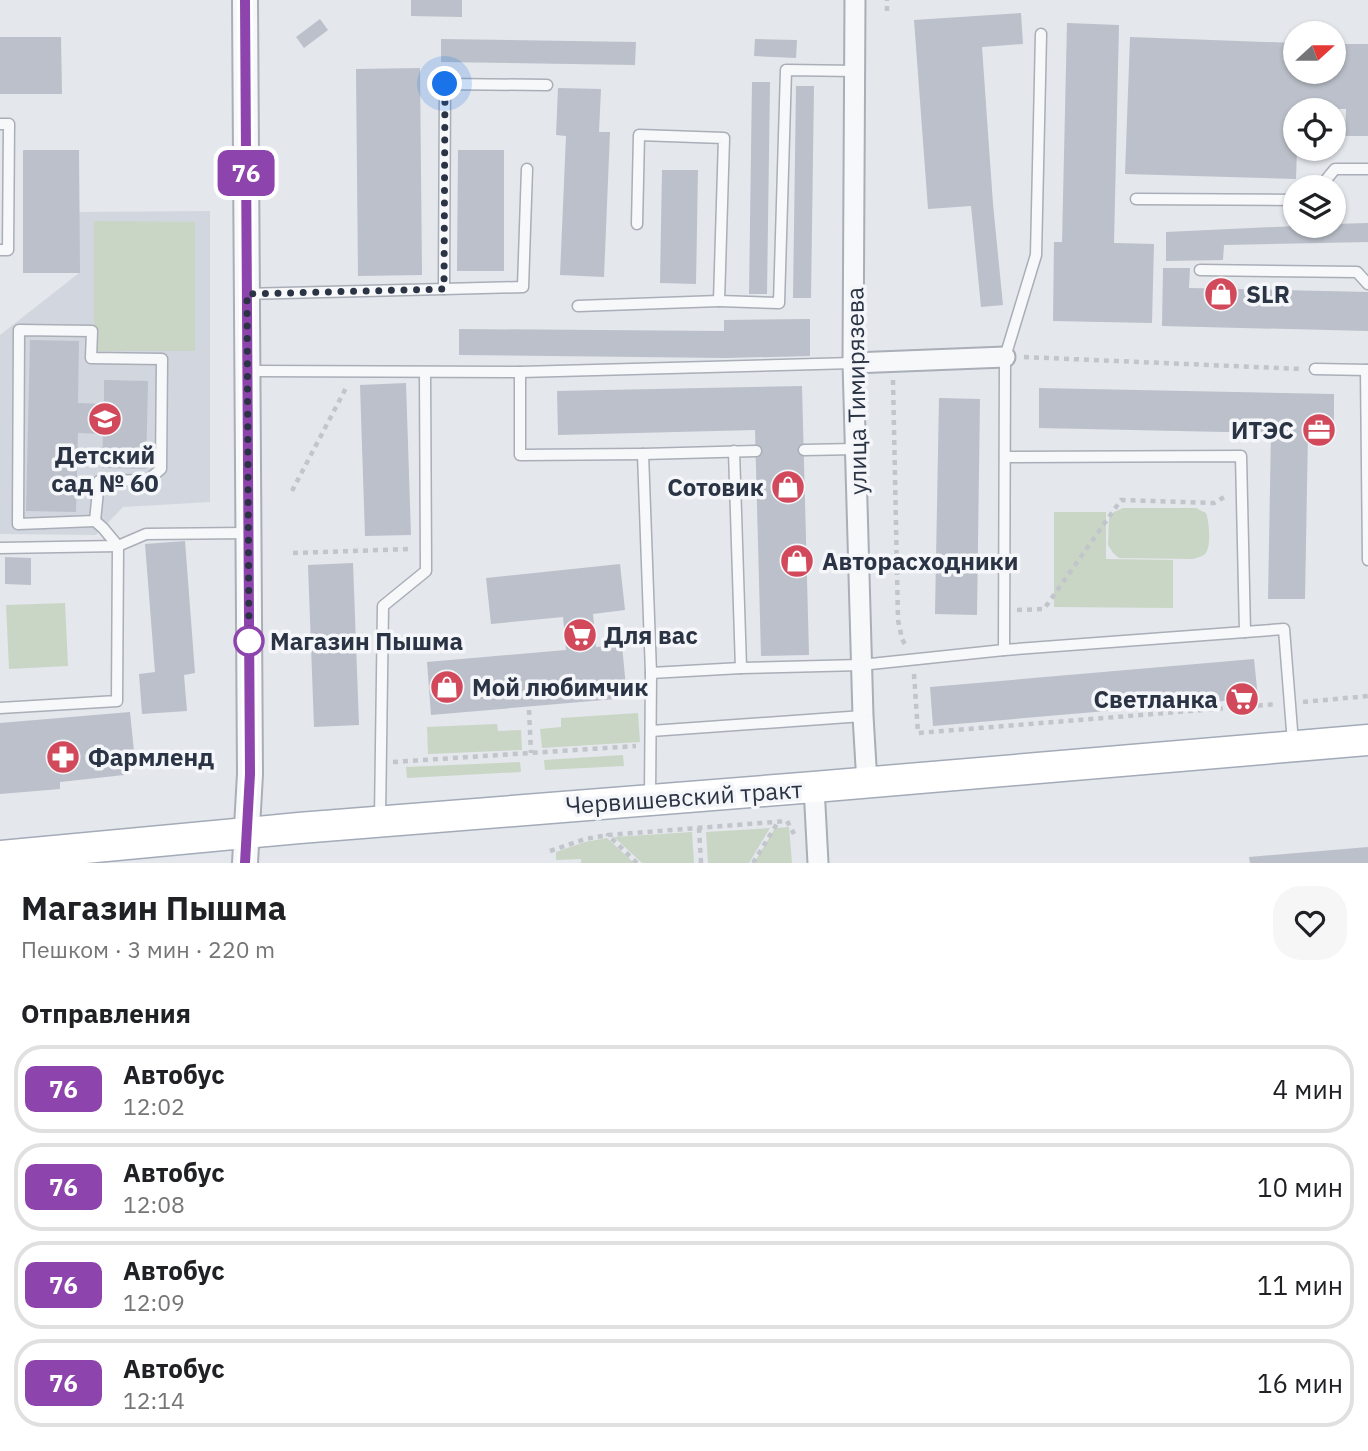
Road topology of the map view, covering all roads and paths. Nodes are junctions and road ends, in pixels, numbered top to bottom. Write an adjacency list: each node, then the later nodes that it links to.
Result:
1 (245, 0): 19 (street)
2 (855, 0): 6 (street, улица Тимирязева)
3 (887, 0): 4 (path)
4 (887, 11)
5 (1041, 34): 22 (lane)
6 (856, 71): 20 (lane); 24 (street, улица Тимирязева)
7 (547, 85): 18 (lane)
8 (0, 124): 15 (lane)
9 (527, 169): 18 (lane)
10 (1368, 169): 11 (lane)
11 (1330, 175)
12 (1136, 199): 13 (lane)
13 (1283, 200)
14 (637, 224): 20 (lane)
15 (0, 250)
16 (1200, 270): 17 (lane)
17 (1368, 284)
18 (444, 289): 19 (lane)
19 (247, 294): 27 (street)
20 (719, 301): 21 (lane)
21 (578, 306)
22 (1005, 357): 23 (street); 25 (path); 36 (lane)
23 (893, 361): 24 (street); 50 (path)
24 (853, 363): 30 (lane); 31 (street, улица Тимирязева)
25 (1315, 369): 26 (lane)
26 (1367, 370): 39 (lane)
27 (247, 371): 28 (lane); 41 (street)
28 (355, 372): 29 (lane); 38 (path)
29 (425, 372): 30 (lane); 44 (lane)
30 (520, 372): 35 (lane)
31 (856, 449): 32 (lane); 51 (street, улица Тимирязева)
32 (804, 450)
33 (756, 451): 34 (lane)
34 (734, 452): 35 (lane); 52 (lane)
35 (643, 454): 53 (lane)
36 (1005, 457): 37 (lane); 47 (lane)
37 (1242, 487): 47 (path); 48 (lane)
38 (292, 491)
39 (1368, 509): 46 (lane)
40 (95, 522): 40 (lane); 42 (lane)
41 (248, 533): 42 (lane); 71 (street)
42 (118, 546): 43 (lane); 56 (lane)
43 (0, 548)
44 (426, 549): 45 (path); 64 (lane)
45 (293, 553)
46 (1368, 560)
47 (1004, 611): 49 (lane)
48 (1245, 632): 49 (lane); 55 (lane)
49 (1004, 650): 50 (lane)
50 (913, 660): 51 (lane); 55 (path)
51 (861, 665): 52 (lane); 58 (street, улица Тимирязева)
52 (741, 668): 53 (lane)
53 (651, 673): 59 (lane)
54 (1368, 696): 55 (path)
55 (1290, 703): 62 (lane)
56 (0, 708)
57 (529, 710): 63 (path)
58 (863, 716): 59 (lane); 65 (street, улица Тимирязева)
59 (651, 731): 61 (lane)
60 (1368, 740): 62 (main road, Червишевский тракт)
61 (650, 745): 63 (path); 67 (lane)
62 (1293, 745): 65 (main road, Червишевский тракт)
63 (531, 753): 64 (path)
64 (381, 763): 68 (lane)
65 (867, 783): 66 (main road, Червишевский тракт)
66 (814, 787): 67 (main road, Червишевский тракт); 80 (street)
67 (650, 800): 68 (main road, Червишевский тракт)
68 (380, 821): 71 (main road, Червишевский тракт)
69 (778, 822): 70 (path); 72 (path); 79 (path)
70 (699, 828): 73 (path); 78 (path)
71 (247, 832): 75 (main road, Червишевский тракт); 76 (street)
72 (794, 832)
73 (608, 835): 74 (path); 77 (path)
74 (550, 850)
75 (0, 856)
76 (246, 863)
77 (637, 863)
78 (701, 863)
79 (753, 863)
80 (818, 863)

